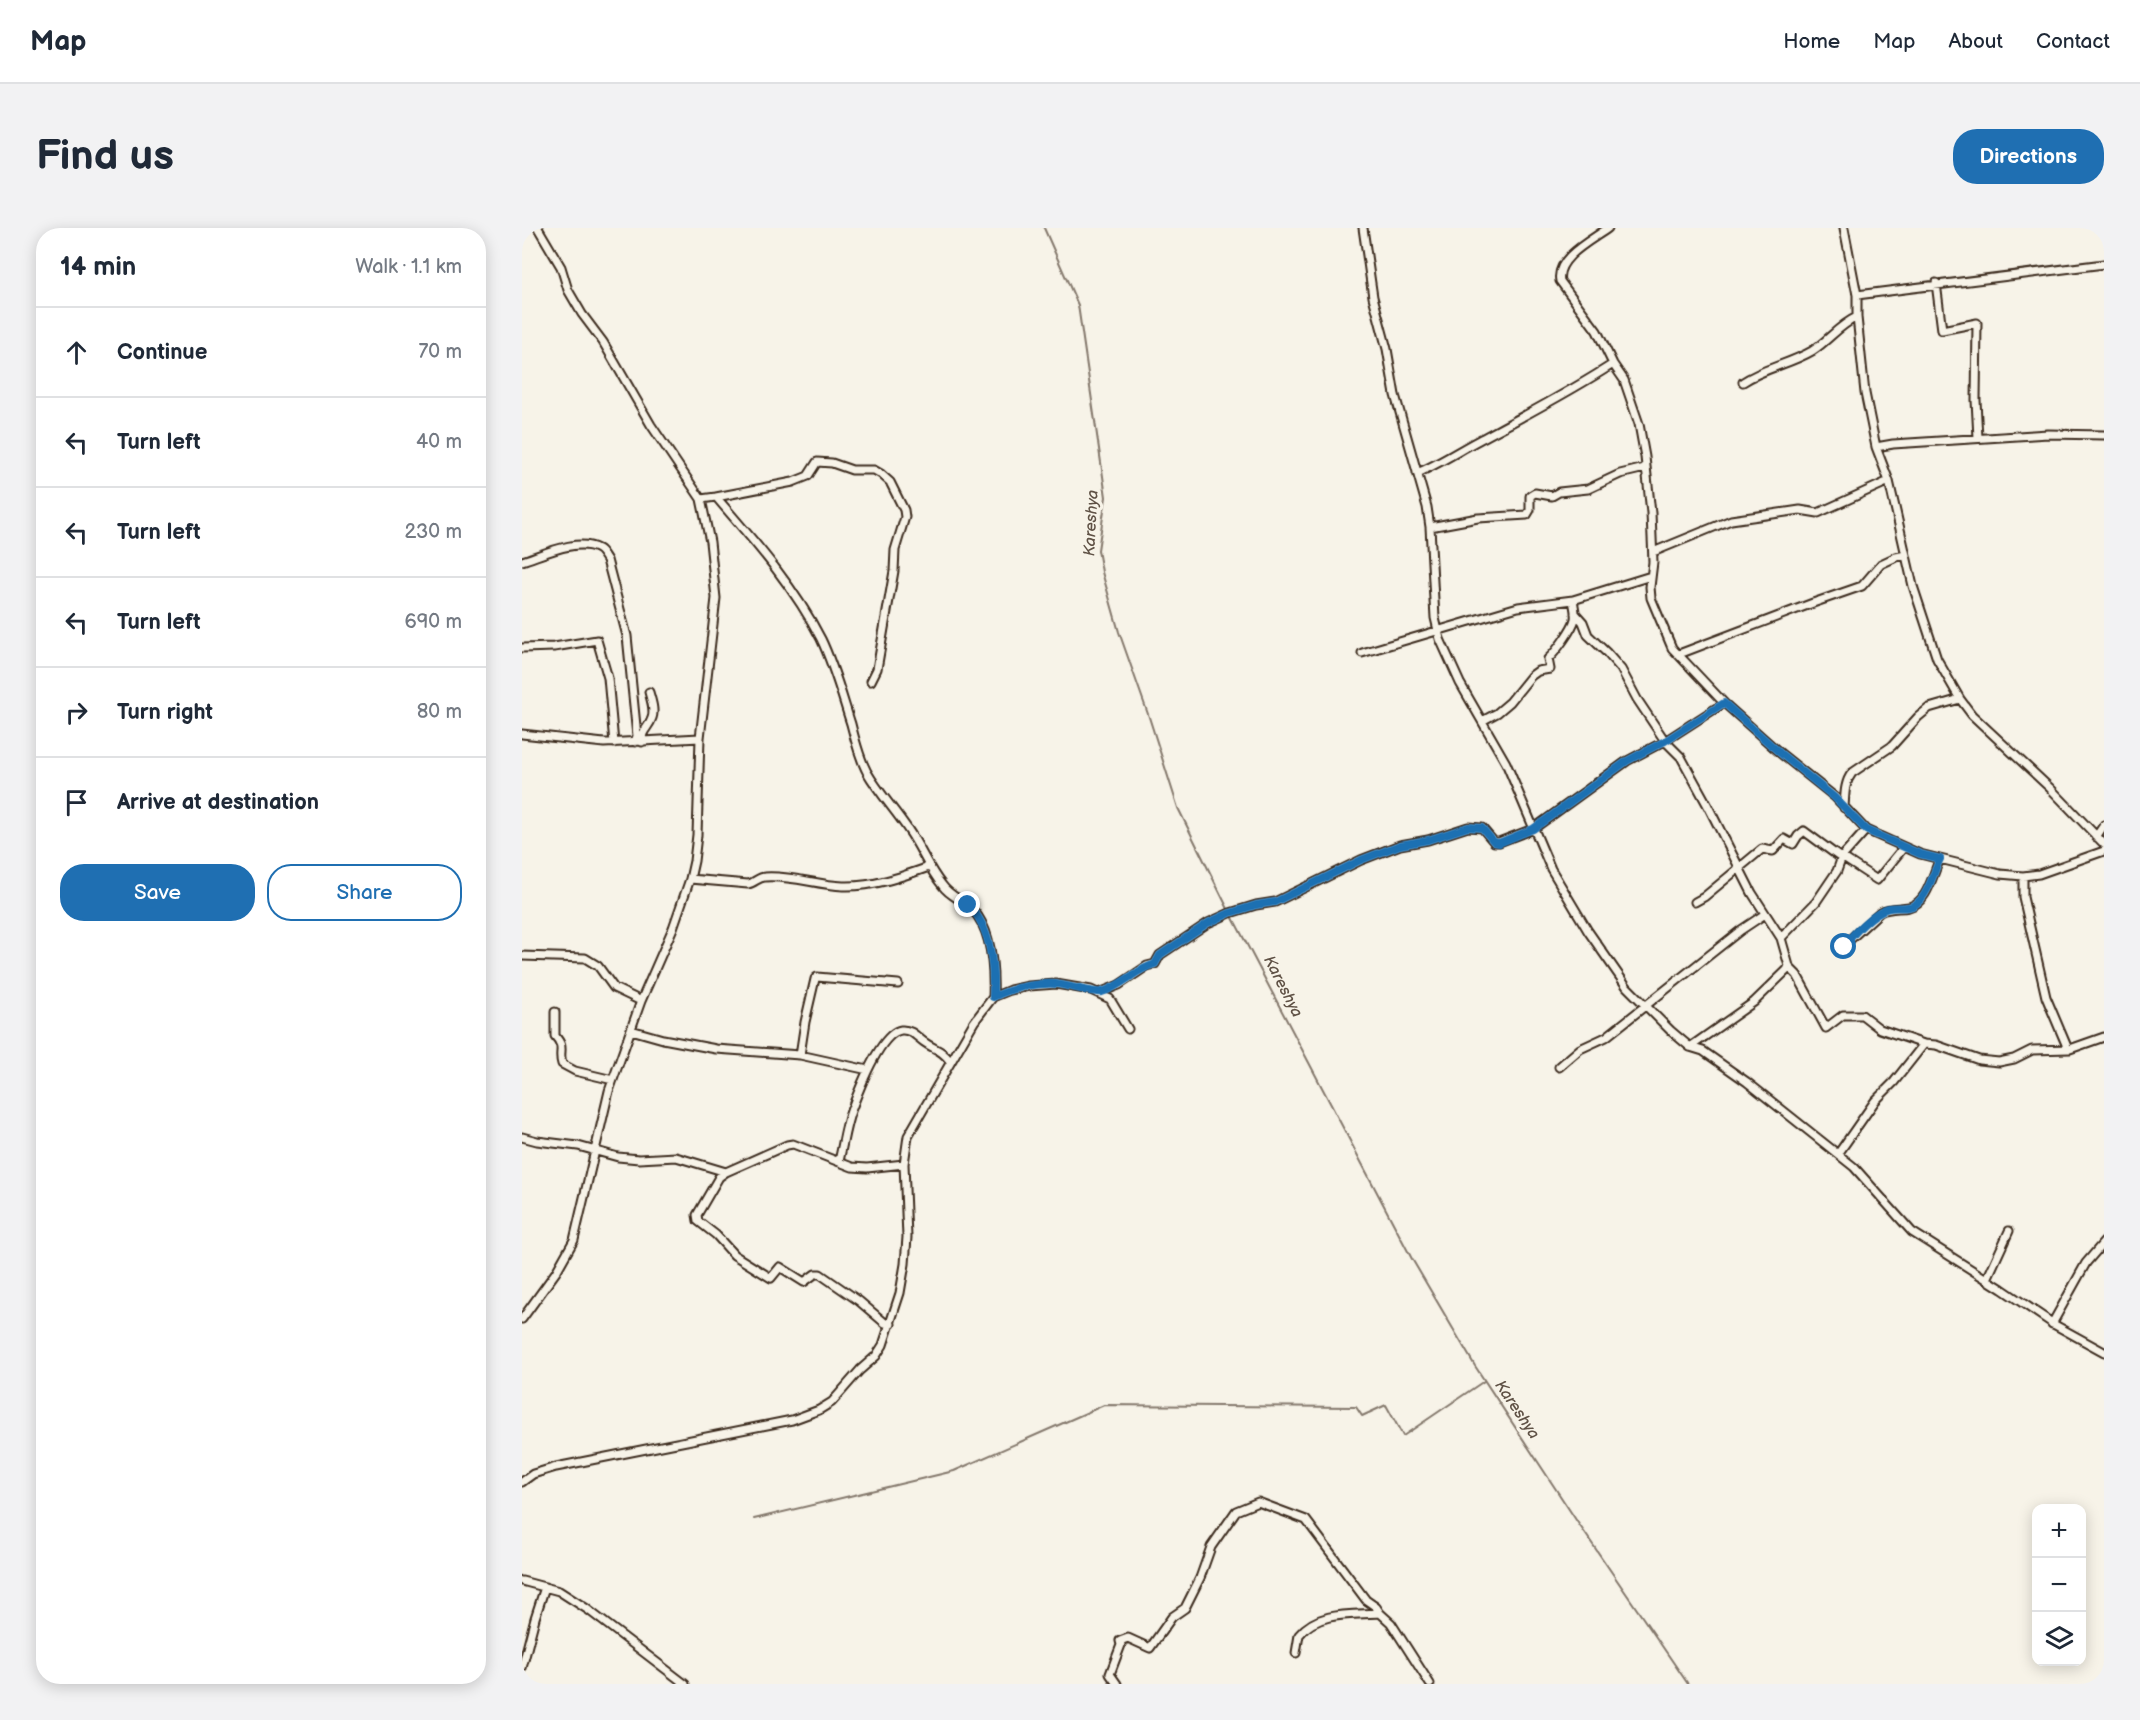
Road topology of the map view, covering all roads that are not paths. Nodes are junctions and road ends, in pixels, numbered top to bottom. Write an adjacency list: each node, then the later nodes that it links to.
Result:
1 (538, 228): 18 (street)
2 (1363, 228): 15 (street)
3 (1608, 228): 9 (street)
4 (1844, 228): 7 (street)
5 (2104, 264): 6 (street)
6 (1936, 283): 7 (street); 12 (street)
7 (1857, 295): 8 (street)
8 (1857, 317): 10 (street); 13 (street)
9 (1613, 364): 14 (street); 15 (street)
10 (1743, 382)
11 (2104, 435): 12 (street)
12 (1978, 438): 13 (street)
13 (1876, 447): 16 (street)
14 (1645, 468): 19 (street); 20 (street)
15 (1417, 473): 19 (street)
16 (1889, 481): 20 (street); 21 (street)
17 (716, 497): 18 (street); 30 (street); 50 (street)
18 (701, 499): 36 (street)
19 (1430, 527): 26 (street)
20 (1653, 552): 23 (street)
21 (1906, 555): 29 (street); 32 (street)
22 (522, 561): 38 (street)
23 (1651, 576): 24 (street); 29 (street)
24 (1573, 600): 25 (street); 26 (street)
25 (1575, 613): 34 (street); 37 (street)
26 (1437, 631): 28 (street); 34 (street)
27 (522, 648): 39 (street)
28 (1362, 653)
29 (1679, 654): 33 (street)
30 (871, 681)
31 (649, 692): 38 (street)
32 (1959, 699): 40 (street); 44 (street)
33 (1724, 703): 37 (street); 40 (street)
34 (1482, 721): 42 (street)
35 (522, 734): 39 (street)
36 (700, 738): 38 (street); 53 (street)
37 (1665, 741): 42 (street); 51 (street)
38 (638, 742): 39 (street)
39 (614, 743)
40 (1844, 808): 43 (street)
41 (2104, 825): 44 (street)
42 (1533, 829): 61 (street); 64 (street)
43 (1866, 830): 46 (street); 48 (street)
44 (2096, 837): 45 (street)
45 (2104, 844)
46 (1904, 847): 48 (street); 49 (street)
47 (2104, 851): 52 (street)
48 (1842, 856): 51 (street); 56 (street)
49 (1940, 859): 52 (street); 57 (street)
50 (929, 867): 53 (street); 62 (street)
51 (1738, 868): 54 (street); 55 (street)
52 (2023, 876): 71 (street)
53 (690, 879): 63 (street)
54 (1695, 902)
55 (1765, 914): 56 (street); 64 (street)
56 (1781, 938): 59 (street)
57 (1841, 948)
58 (522, 956): 63 (street)
59 (1789, 967): 69 (street); 70 (street)
60 (898, 984): 72 (street)
61 (1099, 993): 62 (street); 66 (street)
62 (993, 997): 73 (street)
63 (641, 1001): 67 (street)
64 (1646, 1005): 70 (street); 74 (street)
65 (555, 1012): 76 (street)
66 (1128, 1029)
67 (631, 1030): 72 (street); 76 (street)
68 (2104, 1037): 71 (street)
69 (1923, 1044): 71 (street); 79 (street)
70 (1690, 1047): 79 (street)
71 (2068, 1049)
72 (800, 1055): 75 (street)
73 (950, 1061): 75 (street); 81 (street)
74 (1559, 1067)
75 (868, 1070): 80 (street)
76 (613, 1080): 78 (street)
77 (524, 1139): 78 (street)
78 (594, 1150): 82 (street); 86 (street)
79 (1838, 1154): 85 (street)
80 (839, 1161): 81 (street); 82 (street)
81 (904, 1164): 88 (street)
82 (726, 1172): 88 (street)
83 (2008, 1231): 85 (street)
84 (2104, 1242): 87 (street)
85 (1987, 1279): 87 (street)
86 (522, 1319)
87 (2052, 1323): 89 (street)
88 (891, 1324): 90 (street)
89 (2104, 1352)
90 (522, 1482)
91 (522, 1581): 92 (street)
92 (545, 1587): 95 (street); 96 (street)
93 (1380, 1613): 94 (street); 97 (street); 98 (street)
94 (1296, 1653)
95 (522, 1668)
96 (685, 1684)
97 (1117, 1684)
98 (1430, 1684)

